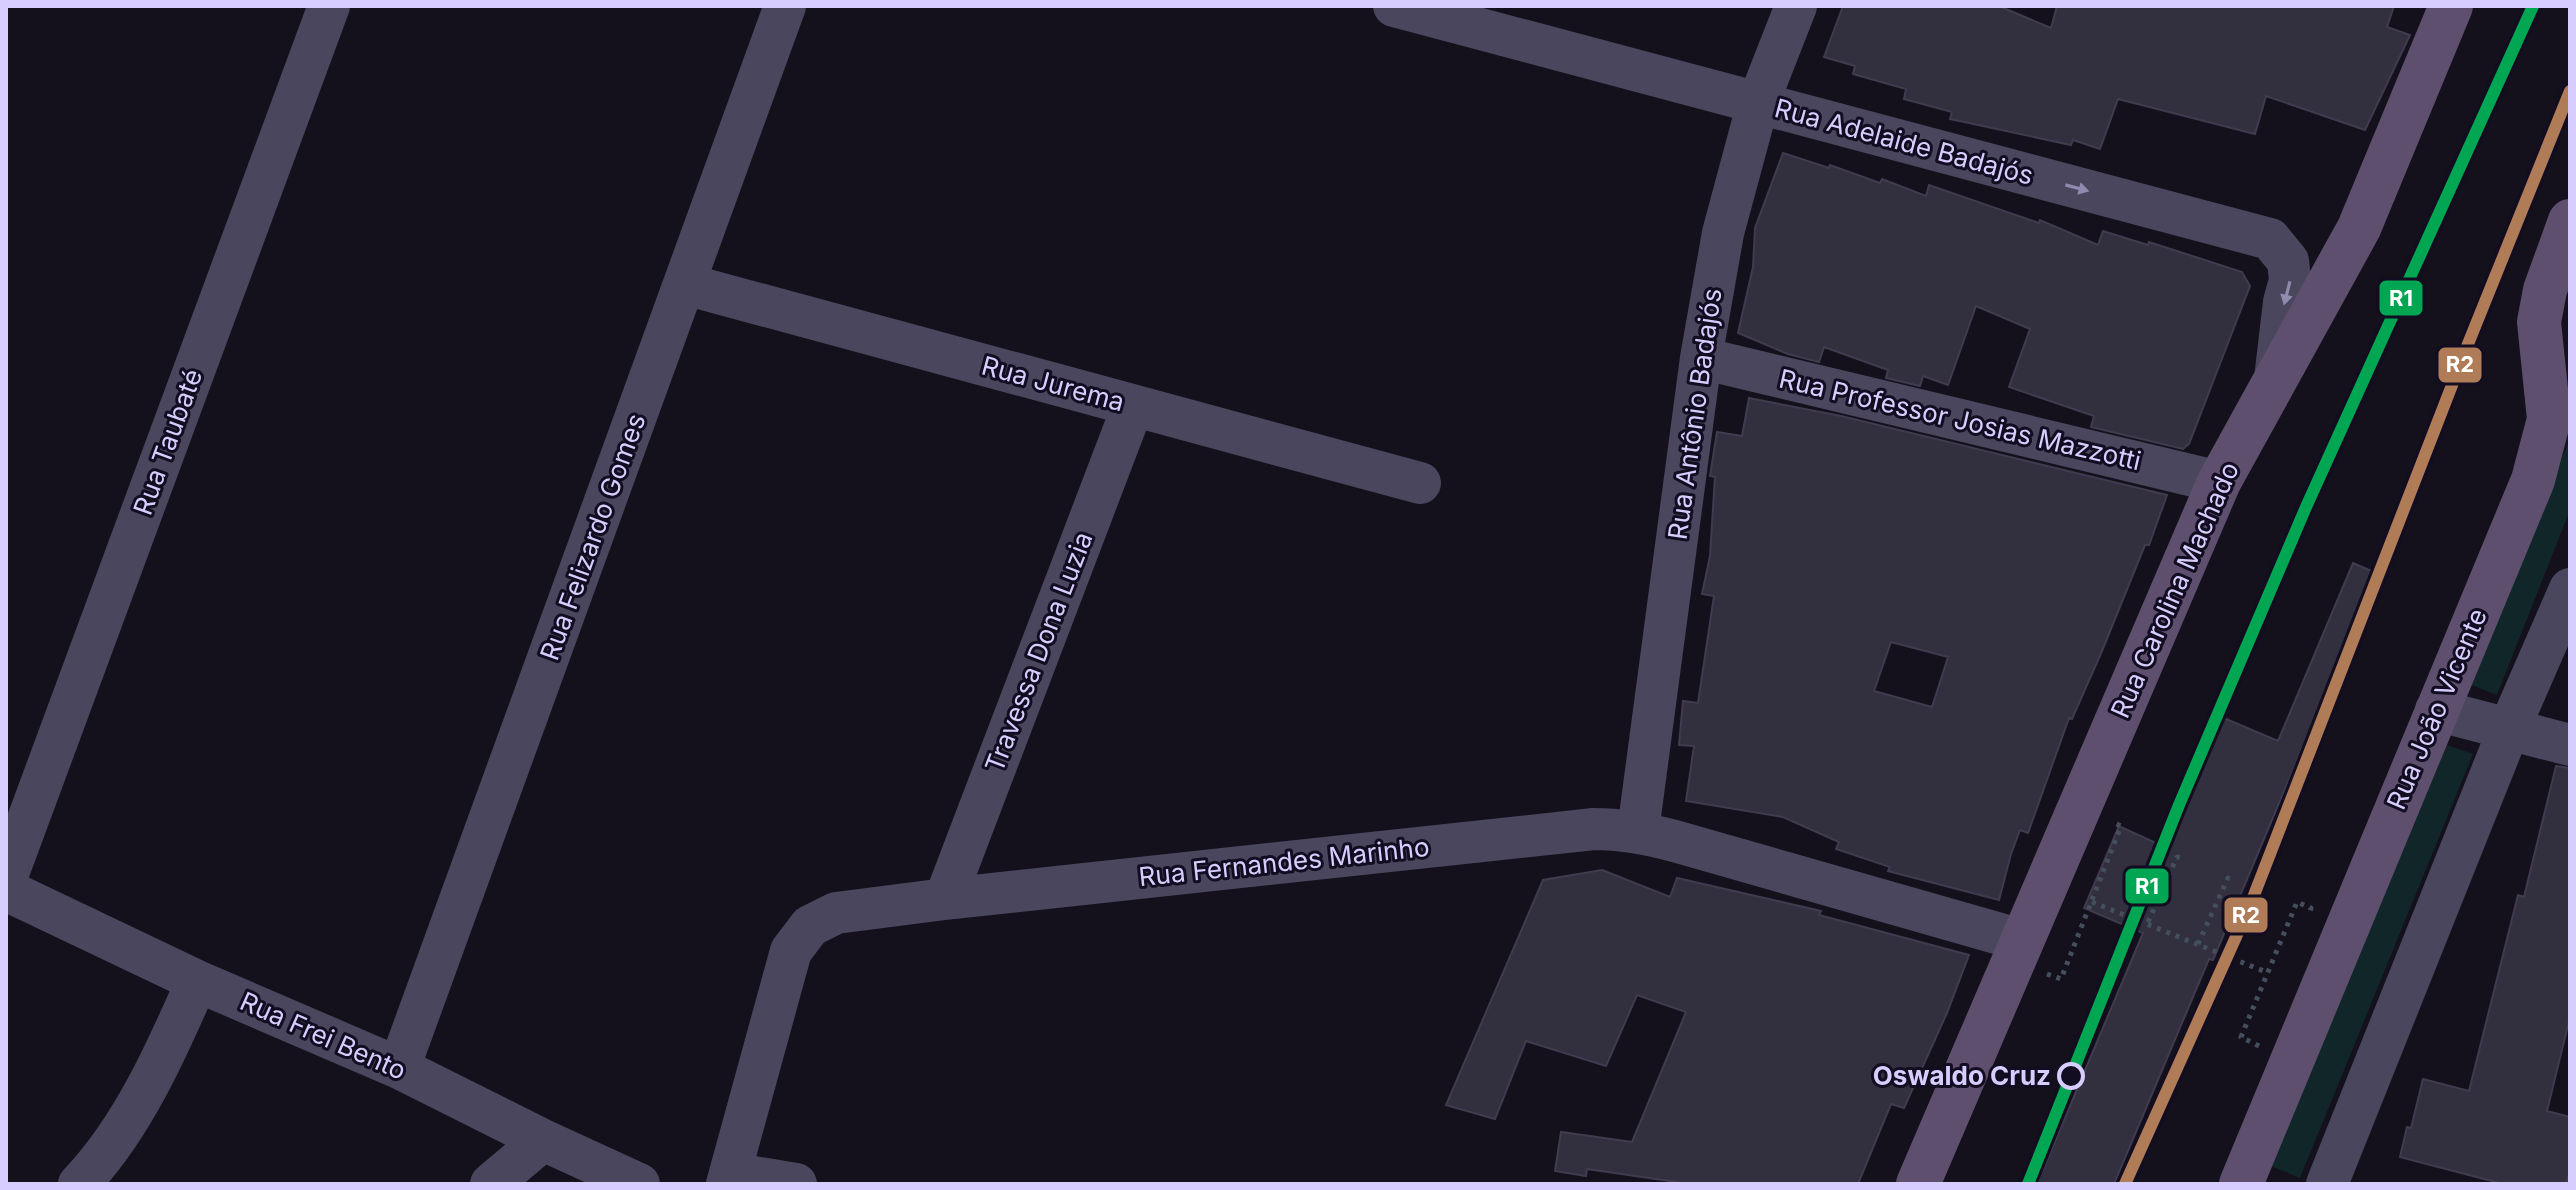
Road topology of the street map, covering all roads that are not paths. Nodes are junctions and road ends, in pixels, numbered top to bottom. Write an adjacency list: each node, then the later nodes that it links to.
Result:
1 (329, 6): 20 (street, Rua Taubaté)
2 (785, 6): 8 (street, Rua Felizardo Gomes)
3 (1394, 6): 6 (street, Rua Adelaide Badajós)
4 (1796, 6): 6 (street, Rua Antônio Badajós)
5 (2451, 6): 11 (main road, Rua Carolina Machado)
6 (1758, 103): 9 (street, Rua Antônio Badajós); 11 (street, Rua Adelaide Badajós, one-way to 11)
7 (2570, 221): 10 (main road, Rua João Vicente)
8 (685, 284): 12 (street, Rua Jurema); 25 (street, Rua Felizardo Gomes)
9 (1701, 358): 13 (street, Rua Professor Josias Mazzotti); 19 (street, Rua Antônio Badajós)
10 (2558, 370): 16 (main road, Rua João Vicente)
11 (2275, 380): 13 (main road, Rua Carolina Machado)
12 (1133, 406): 14 (street, Rua Jurema); 22 (street, Travessa Dona Luzia)
13 (2219, 482): 23 (main road, Rua Carolina Machado)
14 (1420, 483)
15 (2570, 589): 17 (street)
16 (2436, 710): 17 (street); 33 (main road, Rua João Vicente)
17 (2509, 729): 18 (street); 34 (street)
18 (2570, 745)
19 (1638, 831): 22 (street, Rua Fernandes Marinho); 23 (street, Rua Fernandes Marinho)
20 (6, 879)
21 (6, 890): 24 (street, Rua Frei Bento)
22 (945, 899): 27 (street, Rua Fernandes Marinho)
23 (2021, 940): 32 (main road, Rua Carolina Machado)
24 (197, 981): 25 (street, Rua Frei Bento); 28 (street)
25 (399, 1068): 26 (street, Rua Frei Bento)
26 (543, 1140): 29 (street); 30 (street, Rua Frei Bento)
27 (729, 1178): 31 (street)
28 (79, 1184)
29 (491, 1184)
30 (639, 1184)
31 (796, 1184)
32 (1918, 1184)
33 (2241, 1184)
34 (2327, 1184)

